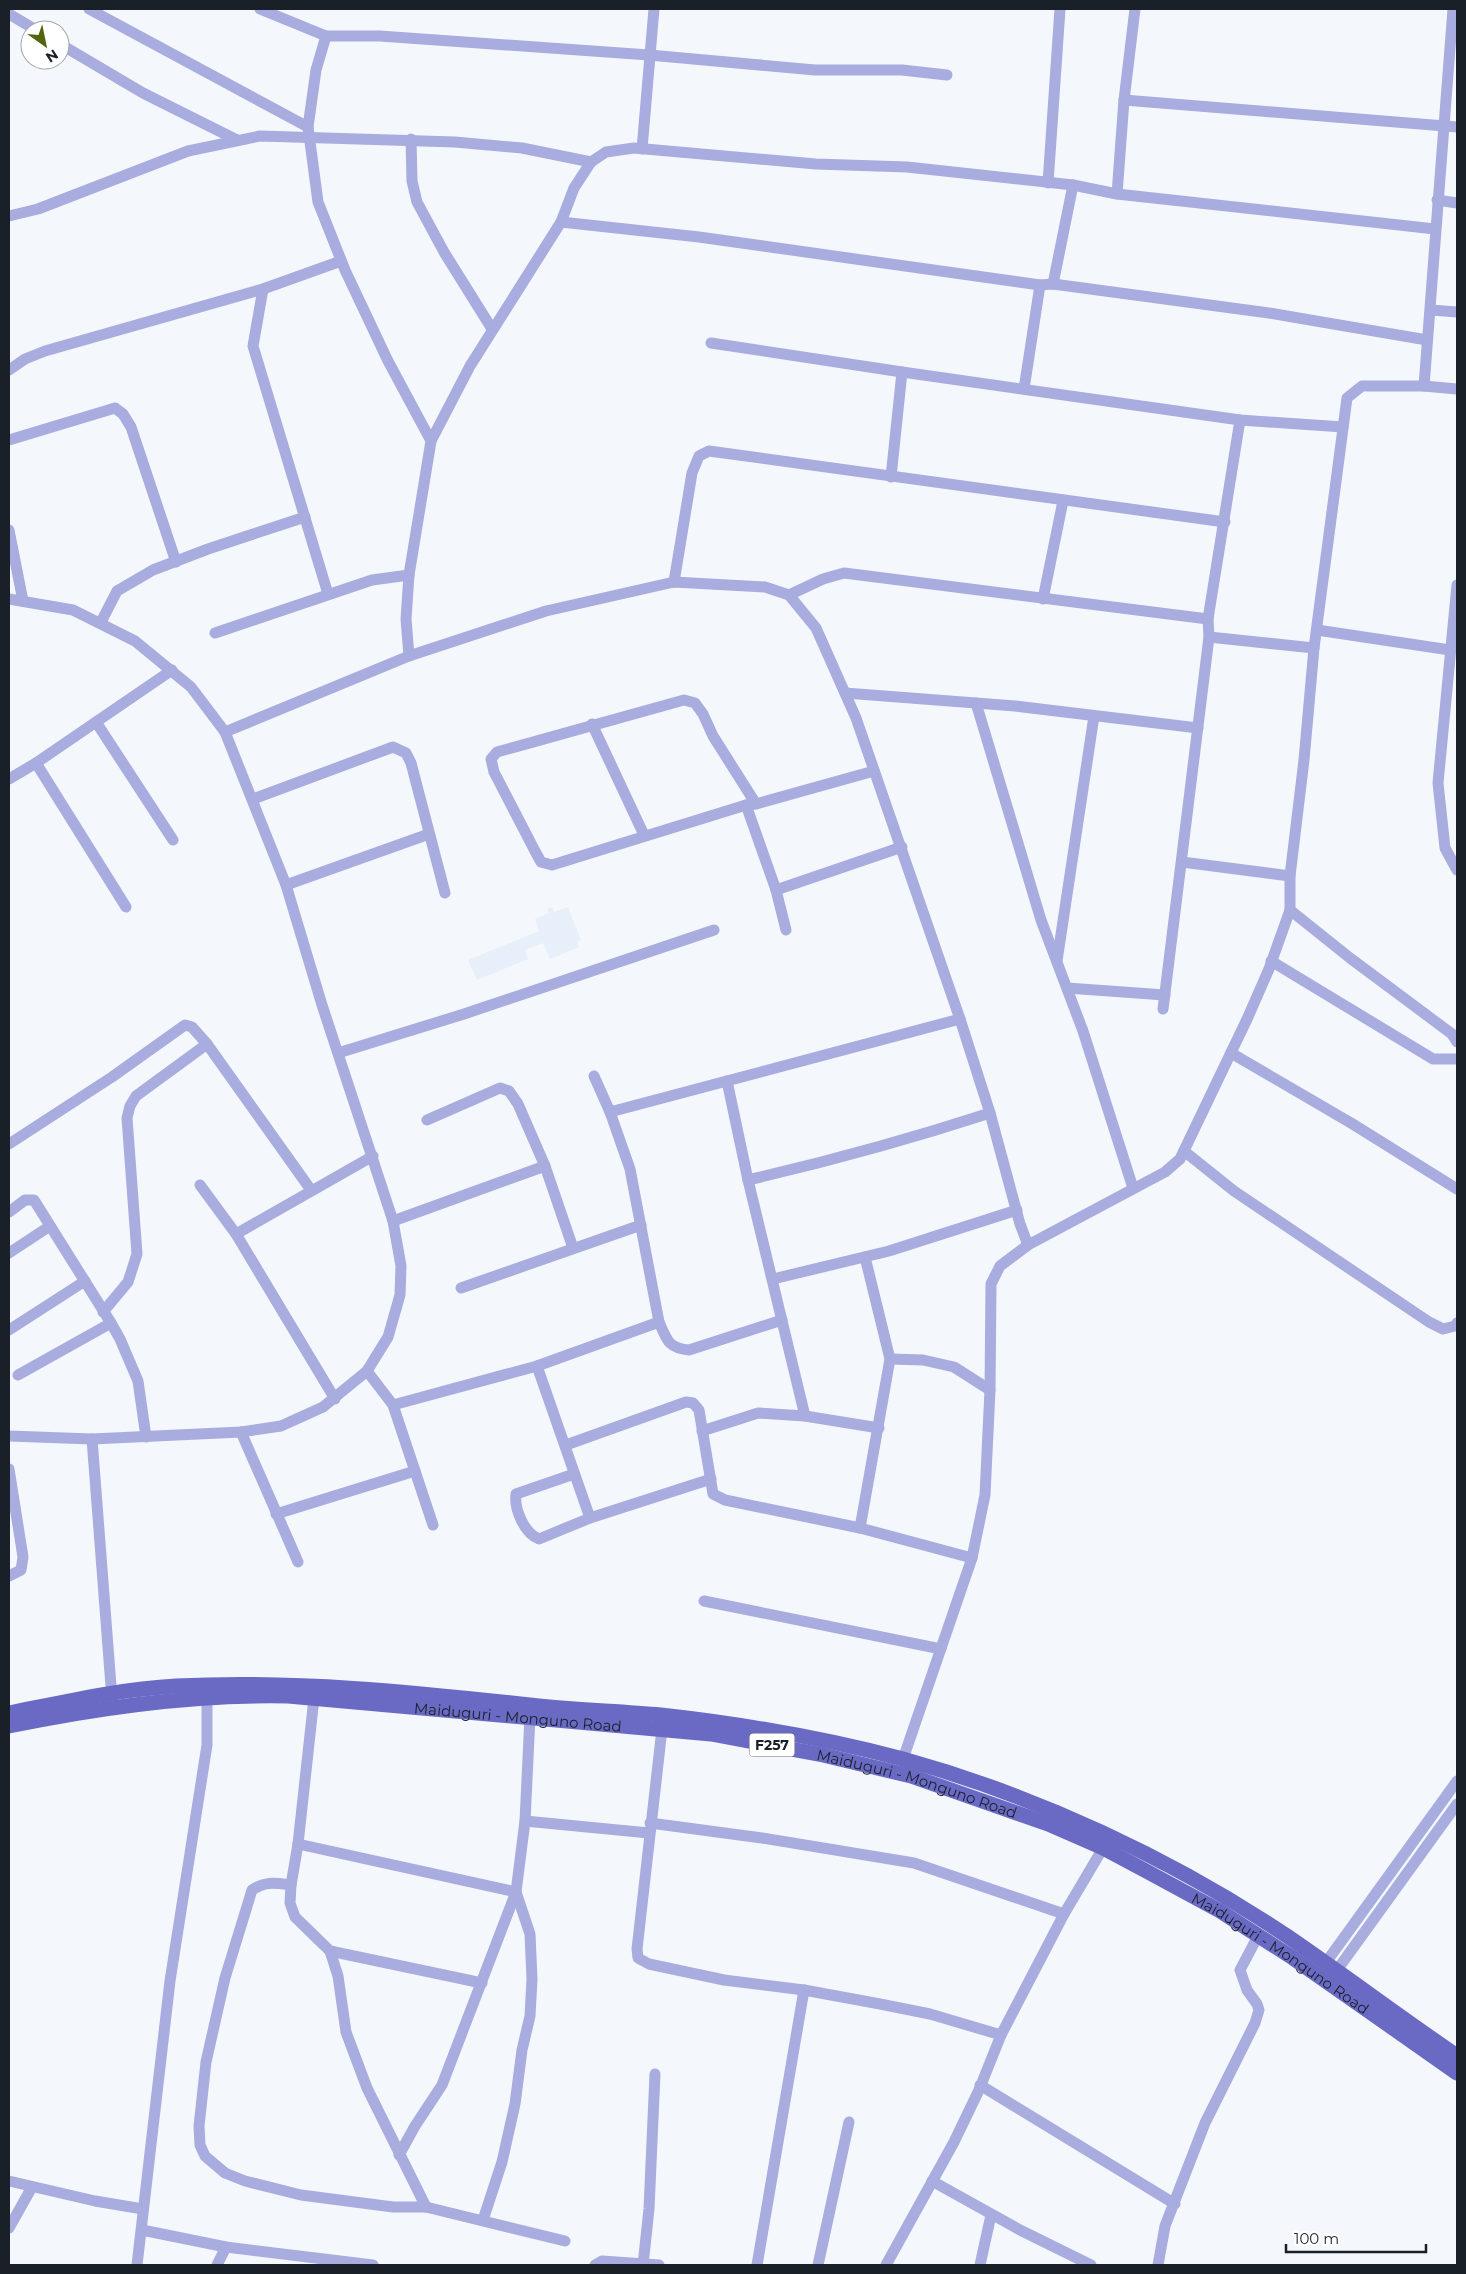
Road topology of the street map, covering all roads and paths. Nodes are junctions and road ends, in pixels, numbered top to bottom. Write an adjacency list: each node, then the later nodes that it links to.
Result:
1 (89, 9): 16 (street)
2 (654, 9): 11 (street)
3 (1060, 9): 21 (street)
4 (1135, 9): 13 (street)
5 (1453, 9): 14 (street)
6 (263, 10): 9 (street)
7 (9, 14): 8 (street)
8 (20, 21)
9 (326, 36): 11 (street); 16 (street)
10 (70, 50): 17 (street)
11 (649, 54): 12 (street); 19 (street)
12 (947, 76)
13 (1124, 100): 14 (street); 23 (street)
14 (1444, 126): 15 (street); 24 (street)
15 (1457, 127)
16 (308, 132): 17 (street); 18 (street); 29 (street)
17 (237, 140): 26 (street)
18 (411, 140): 20 (street); 35 (street)
19 (642, 149): 20 (street); 21 (street)
20 (591, 162): 27 (street)
21 (1048, 182): 22 (street)
22 (1074, 185): 23 (street); 30 (street)
23 (1117, 194): 28 (street)
24 (1437, 200): 25 (street); 28 (street)
25 (1457, 203)
26 (9, 216)
27 (561, 222): 31 (street); 35 (street)
28 (1435, 229): 33 (street)
29 (342, 261): 32 (street); 46 (street)
30 (1053, 284): 31 (street); 36 (street)
31 (1040, 285): 41 (street)
32 (263, 289): 38 (street); 49 (street)
33 (1432, 310): 34 (street); 36 (street)
34 (1457, 312)
35 (492, 329): 46 (street)
36 (1426, 340): 40 (street)
37 (710, 343): 39 (street)
38 (9, 370)
39 (902, 372): 41 (street); 47 (street)
40 (1424, 386): 42 (street); 44 (street)
41 (1024, 389): 43 (street)
42 (1457, 389)
43 (1240, 420): 44 (street); 50 (street)
44 (1343, 427): 63 (street)
45 (9, 440): 52 (street)
46 (431, 441): 53 (street)
47 (890, 477): 48 (street); 54 (street)
48 (1062, 501): 50 (street); 59 (street)
49 (305, 517): 52 (street); 56 (street)
50 (1225, 522): 61 (street)
51 (9, 530): 60 (street)
52 (176, 562): 62 (street)
53 (409, 575): 56 (street); 68 (street)
54 (674, 582): 57 (street); 68 (street)
55 (1457, 584): 67 (street)
56 (328, 594): 64 (street)
57 (789, 594): 59 (street); 70 (street)
58 (9, 599): 60 (street)
59 (1043, 599): 61 (street)
60 (23, 600): 62 (street)
61 (1208, 619): 65 (street)
62 (101, 622): 69 (street)
63 (1317, 630): 66 (street); 67 (street)
64 (216, 633)
65 (1209, 637): 66 (street); 75 (street)
66 (1314, 648): 88 (street)
67 (1450, 650): 87 (street)
68 (409, 656): 76 (street)
69 (172, 670): 73 (street); 76 (street)
70 (846, 693): 71 (street); 78 (street)
71 (976, 703): 72 (street); 97 (street)
72 (1094, 716): 75 (street); 97 (street)
73 (96, 722): 77 (street); 84 (street)
74 (592, 724): 81 (street); 83 (street); 83 (street)
75 (1198, 728): 86 (street)
76 (224, 732): 80 (street)
77 (36, 763): 79 (street); 92 (street)
78 (874, 771): 81 (street); 85 (street)
79 (9, 778)
80 (253, 799): 82 (street); 89 (street)
81 (751, 805): 83 (street); 90 (street)
82 (429, 834): 89 (street); 91 (street)
83 (644, 835)
84 (173, 840)
85 (902, 846): 90 (street); 101 (street)
86 (1182, 862): 88 (street); 99 (street)
87 (1457, 870)
88 (1290, 876): 93 (street)
89 (286, 885): 104 (street)
90 (776, 890): 95 (street)
91 (445, 893)
92 (126, 907)
93 (1290, 910): 96 (street); 102 (street)
94 (714, 930): 104 (street)
95 (786, 930)
96 (1271, 961): 105 (street); 106 (street)
97 (1057, 962): 98 (street)
98 (1067, 988): 99 (street); 118 (street)
99 (1165, 995): 100 (street)
100 (1163, 1009)
101 (960, 1020): 108 (street); 110 (street)
102 (1456, 1034)
103 (207, 1044): 112 (street); 120 (street); 134 (street)
104 (338, 1053): 114 (street)
105 (1231, 1054): 113 (street); 119 (street)
106 (1457, 1059)
107 (594, 1076): 109 (street)
108 (727, 1082): 109 (street); 116 (street)
109 (610, 1112): 124 (street)
110 (990, 1113): 116 (street); 121 (street)
111 (427, 1120): 115 (street)
112 (9, 1144)
113 (1184, 1151): 118 (street); 138 (street)
114 (373, 1156): 120 (street); 123 (street)
115 (545, 1166): 123 (street); 128 (street)
116 (748, 1180): 131 (street)
117 (200, 1185): 126 (street)
118 (1133, 1188): 127 (street)
119 (1457, 1188)
120 (311, 1190): 126 (street)
121 (1017, 1210): 127 (street); 130 (street)
122 (9, 1212): 125 (street)
123 (393, 1221): 142 (street)
124 (641, 1224): 128 (street); 136 (street)
125 (50, 1226): 129 (street); 132 (street)
126 (236, 1234): 145 (street)
127 (1028, 1244): 144 (street)
128 (572, 1248): 133 (street)
129 (9, 1253)
130 (865, 1257): 131 (street); 140 (street)
131 (773, 1279): 135 (street)
132 (85, 1281): 134 (street); 139 (street)
133 (461, 1288)
134 (104, 1312): 137 (street)
135 (782, 1320): 136 (street); 147 (street)
136 (659, 1322): 141 (street)
137 (110, 1323): 143 (street); 152 (street)
138 (1457, 1324)
139 (9, 1330)
140 (890, 1360): 144 (street); 148 (street)
141 (537, 1366): 146 (street); 154 (street)
142 (367, 1371): 145 (street); 146 (street)
143 (18, 1375)
144 (990, 1390): 163 (street)
145 (335, 1399): 150 (street)
146 (393, 1405): 156 (street)
147 (805, 1416): 148 (street); 149 (street)
148 (878, 1428): 162 (street)
149 (702, 1431): 154 (street); 158 (street)
150 (241, 1432): 152 (street); 159 (street)
151 (9, 1436): 153 (street)
152 (146, 1436): 153 (street)
153 (92, 1439): 170 (street)
154 (566, 1445): 157 (street)
155 (9, 1469): 165 (street)
156 (415, 1472): 159 (street); 161 (street)
157 (574, 1474): 160 (street); 160 (street)
158 (711, 1478): 160 (street); 162 (street)
159 (276, 1514): 164 (street)
160 (590, 1518)
161 (433, 1525)
162 (860, 1528): 163 (street)
163 (972, 1558): 167 (street)
164 (298, 1562)
165 (9, 1576)
166 (704, 1601): 167 (street)
167 (941, 1649): 175 (street)
168 (207, 1697): 169 (main road, Maiduguri - Monguno Road / F257); 170 (main road, Maiduguri - Monguno Road / F257); 202 (street)
169 (314, 1698): 172 (main road, Maiduguri - Monguno Road / F257); 180 (street)
170 (112, 1700): 171 (main road, Maiduguri - Monguno Road / F257); 173 (main road, Maiduguri - Monguno Road / F257); 175 (main road, Maiduguri - Monguno Road / F257)
171 (9, 1713)
172 (530, 1716): 174 (main road, Maiduguri - Monguno Road / F257); 178 (street)
173 (9, 1726)
174 (662, 1729): 179 (street); 181 (main road, Maiduguri - Monguno Road / F257)
175 (903, 1759): 187 (main road, Maiduguri - Monguno Road / F257)
176 (1457, 1781): 187 (street)
177 (1457, 1804): 187 (street)
178 (525, 1821): 179 (street); 183 (street)
179 (650, 1828): 184 (street); 189 (street)
180 (298, 1844): 182 (street); 183 (street)
181 (1103, 1848): 184 (street); 185 (main road, Maiduguri - Monguno Road / F257)
182 (291, 1885): 186 (street); 201 (street)
183 (516, 1892): 188 (street); 204 (street)
184 (1064, 1914): 190 (street)
185 (1258, 1936): 187 (main road, Maiduguri - Monguno Road / F257); 200 (street)
186 (330, 1951): 188 (street); 196 (street)
187 (1327, 1973): 191 (main road, Maiduguri - Monguno Road / F257); 192 (main road, Maiduguri - Monguno Road / F257)
188 (482, 1983): 196 (street)
189 (804, 1990): 190 (street); 215 (street)
190 (1001, 2036): 194 (street)
191 (1457, 2056)
192 (1457, 2073)
193 (655, 2074): 209 (street)
194 (980, 2085): 198 (street); 200 (street)
195 (849, 2122): 216 (street)
196 (399, 2155): 201 (street)
197 (9, 2181): 199 (street)
198 (932, 2181): 203 (street); 217 (street)
199 (32, 2187): 202 (street); 205 (street)
200 (1175, 2204): 220 (street)
201 (426, 2207): 204 (street)
202 (143, 2209): 206 (street)
203 (991, 2215): 218 (street); 219 (street)
204 (483, 2220): 207 (street)
205 (9, 2228)
206 (142, 2230): 208 (street); 210 (street)
207 (565, 2241)
208 (226, 2246): 211 (street); 212 (street)
209 (644, 2264): 213 (street); 214 (street)
210 (137, 2265)
211 (217, 2265)
212 (373, 2265)
213 (595, 2265)
214 (659, 2265)
215 (757, 2265)
216 (818, 2265)
217 (886, 2265)
218 (980, 2265)
219 (1091, 2265)
220 (1158, 2265)

